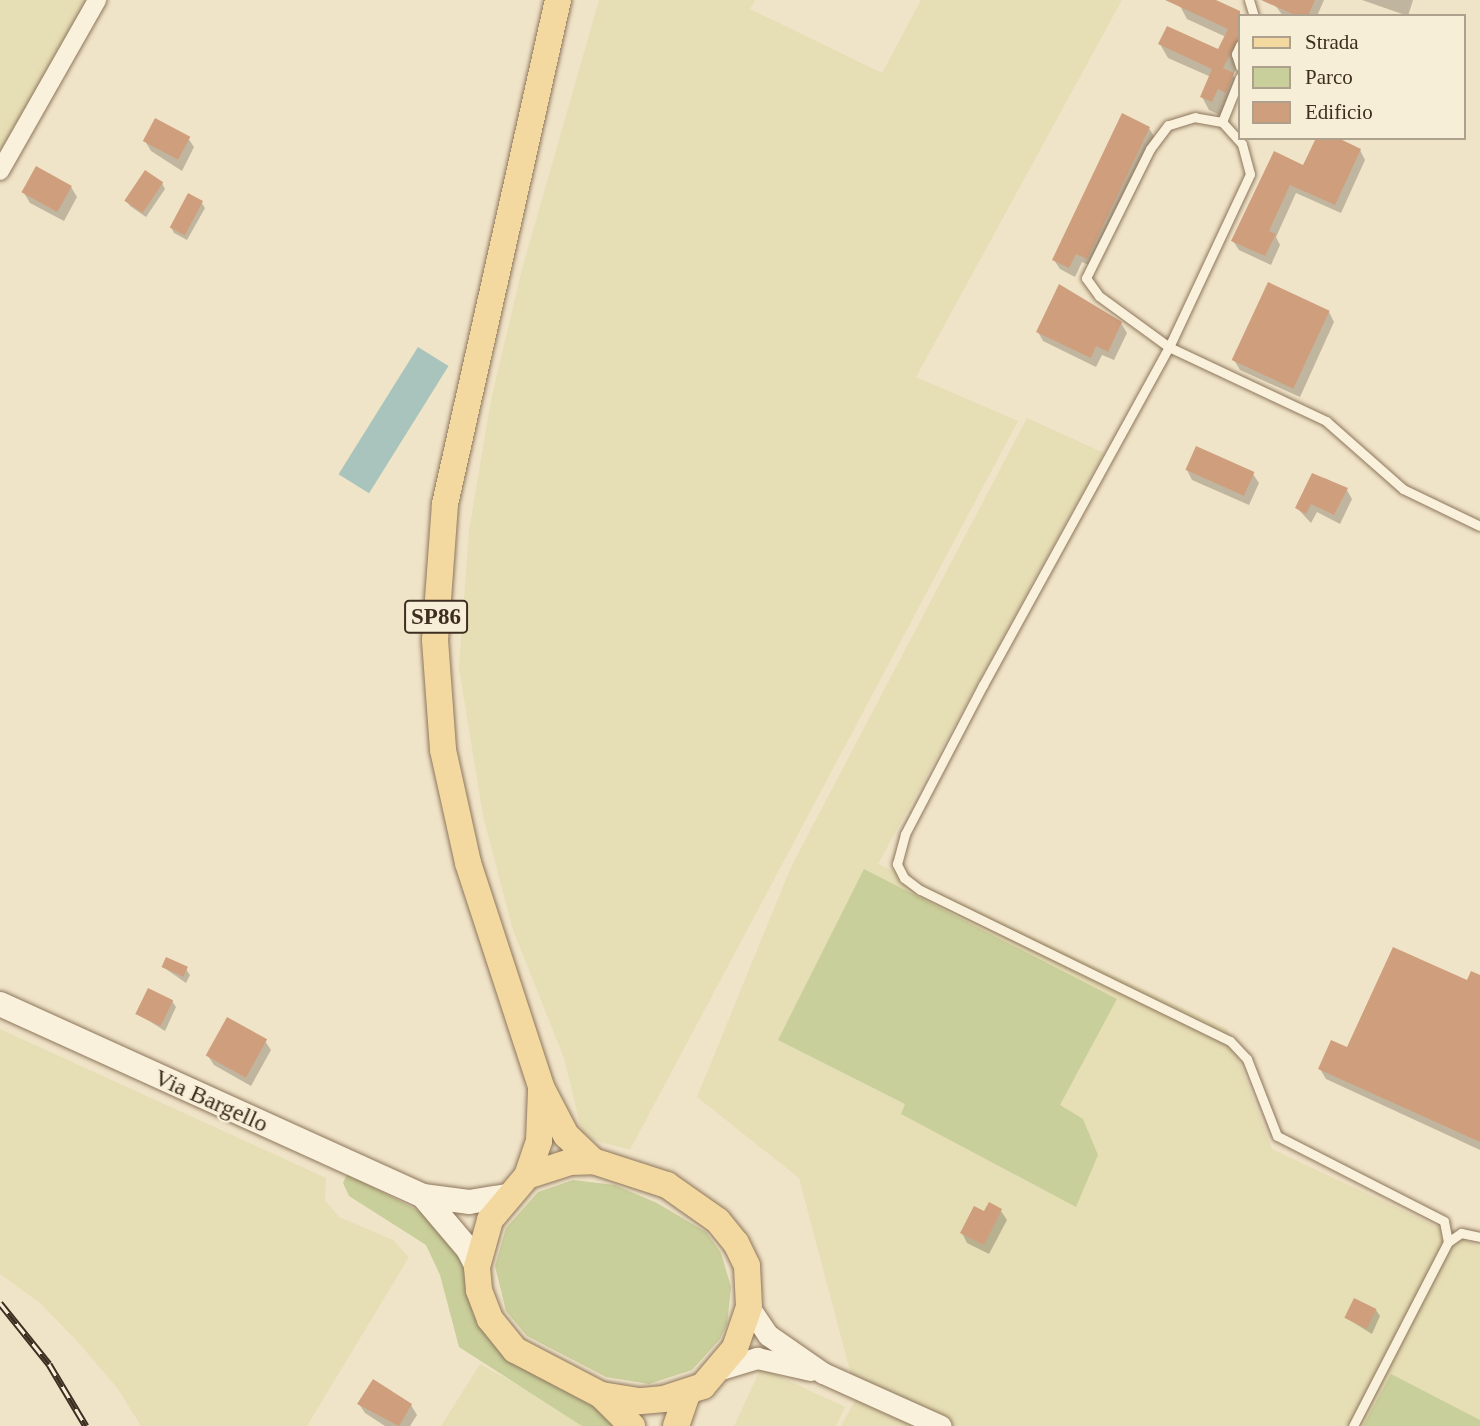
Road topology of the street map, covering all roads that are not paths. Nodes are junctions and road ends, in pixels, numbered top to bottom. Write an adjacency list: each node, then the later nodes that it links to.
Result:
1 (97, 0): 10 (street)
2 (546, 0): 9 (main road)
3 (558, 0): 9 (main road, SP86)
4 (575, 0): 9 (main road)
5 (1238, 82): 6 (lane)
6 (1222, 122): 8 (lane); 11 (lane)
7 (1238, 140): 11 (lane)
8 (1238, 140)
9 (525, 142): 14 (main road, SP86)
10 (0, 171)
11 (1169, 347): 12 (lane); 20 (lane)
12 (1480, 526)
13 (0, 1004): 17 (main road, Via Bargello)
14 (541, 1087): 15 (main road, SP86); 16 (main road, SP86)
15 (593, 1161): 16 (main road); 22 (main road)
16 (527, 1177): 18 (main road)
17 (422, 1196): 18 (main road, Via Bargello); 21 (main road, Via Bargello)
18 (507, 1196): 21 (main road)
19 (1480, 1237): 20 (lane)
20 (1448, 1242): 30 (lane)
21 (477, 1267): 26 (main road)
22 (749, 1307): 23 (main road); 24 (street)
23 (720, 1369): 24 (street); 25 (main road)
24 (823, 1373): 29 (street)
25 (688, 1392): 26 (main road); 28 (main road)
26 (601, 1395): 27 (main road)
27 (632, 1426)
28 (676, 1426)
29 (941, 1426)
30 (1353, 1426)

